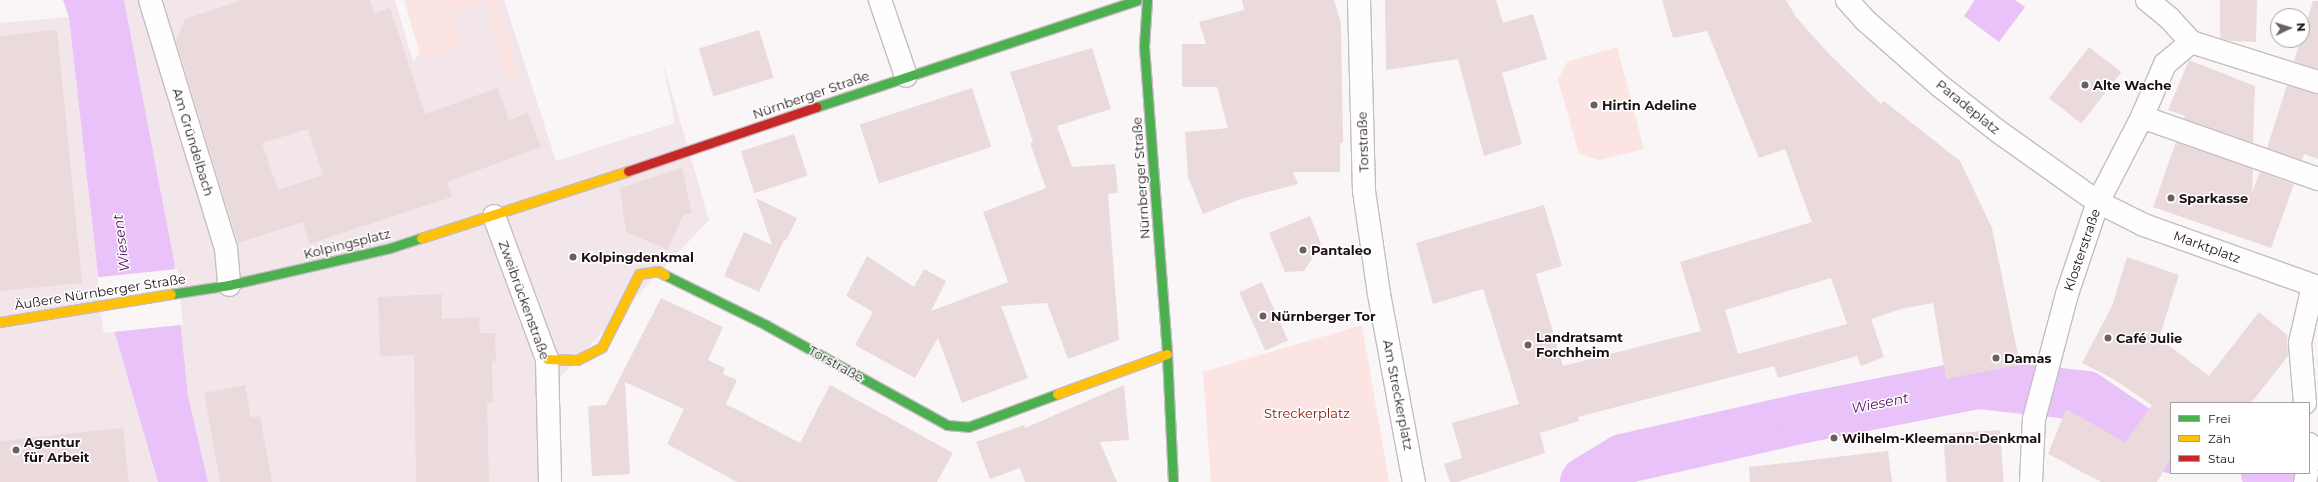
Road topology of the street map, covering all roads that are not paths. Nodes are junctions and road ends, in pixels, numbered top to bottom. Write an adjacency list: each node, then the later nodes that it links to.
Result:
1 (150, 0): 16 (street, Am Gründelbach)
2 (880, 0): 9 (street)
3 (1137, 0): 9 (street, Nürnberger Straße)
4 (1147, 0): 20 (street, Nürnberger Straße)
5 (1359, 0): 15 (street, Torstraße)
6 (1847, 0): 13 (street, Paradeplatz)
7 (2147, 0): 8 (street)
8 (2191, 42): 10 (street); 11 (street, Klosterstraße)
9 (906, 76): 14 (street, Nürnberger Straße)
10 (2318, 82)
11 (2142, 117): 12 (street); 13 (street, Klosterstraße)
12 (2318, 179)
13 (2098, 202): 17 (street, Marktplatz); 26 (street, Klosterstraße)
14 (494, 216): 16 (street, Kolpingsplatz); 21 (street, Zweibrückenstraße)
15 (1378, 284): 25 (street, Am Streckerplatz)
16 (229, 285): 18 (street, Kolpingsplatz)
17 (2315, 286): 22 (street)
18 (203, 288): 19 (street, Äußere Nürnberger Straße)
19 (0, 322)
20 (1167, 354): 21 (street, Torstraße); 24 (street)
21 (548, 359): 23 (street, Zweibrückenstraße)
22 (2305, 402)
23 (550, 482)
24 (1173, 482)
25 (1414, 482)
26 (2031, 482)

